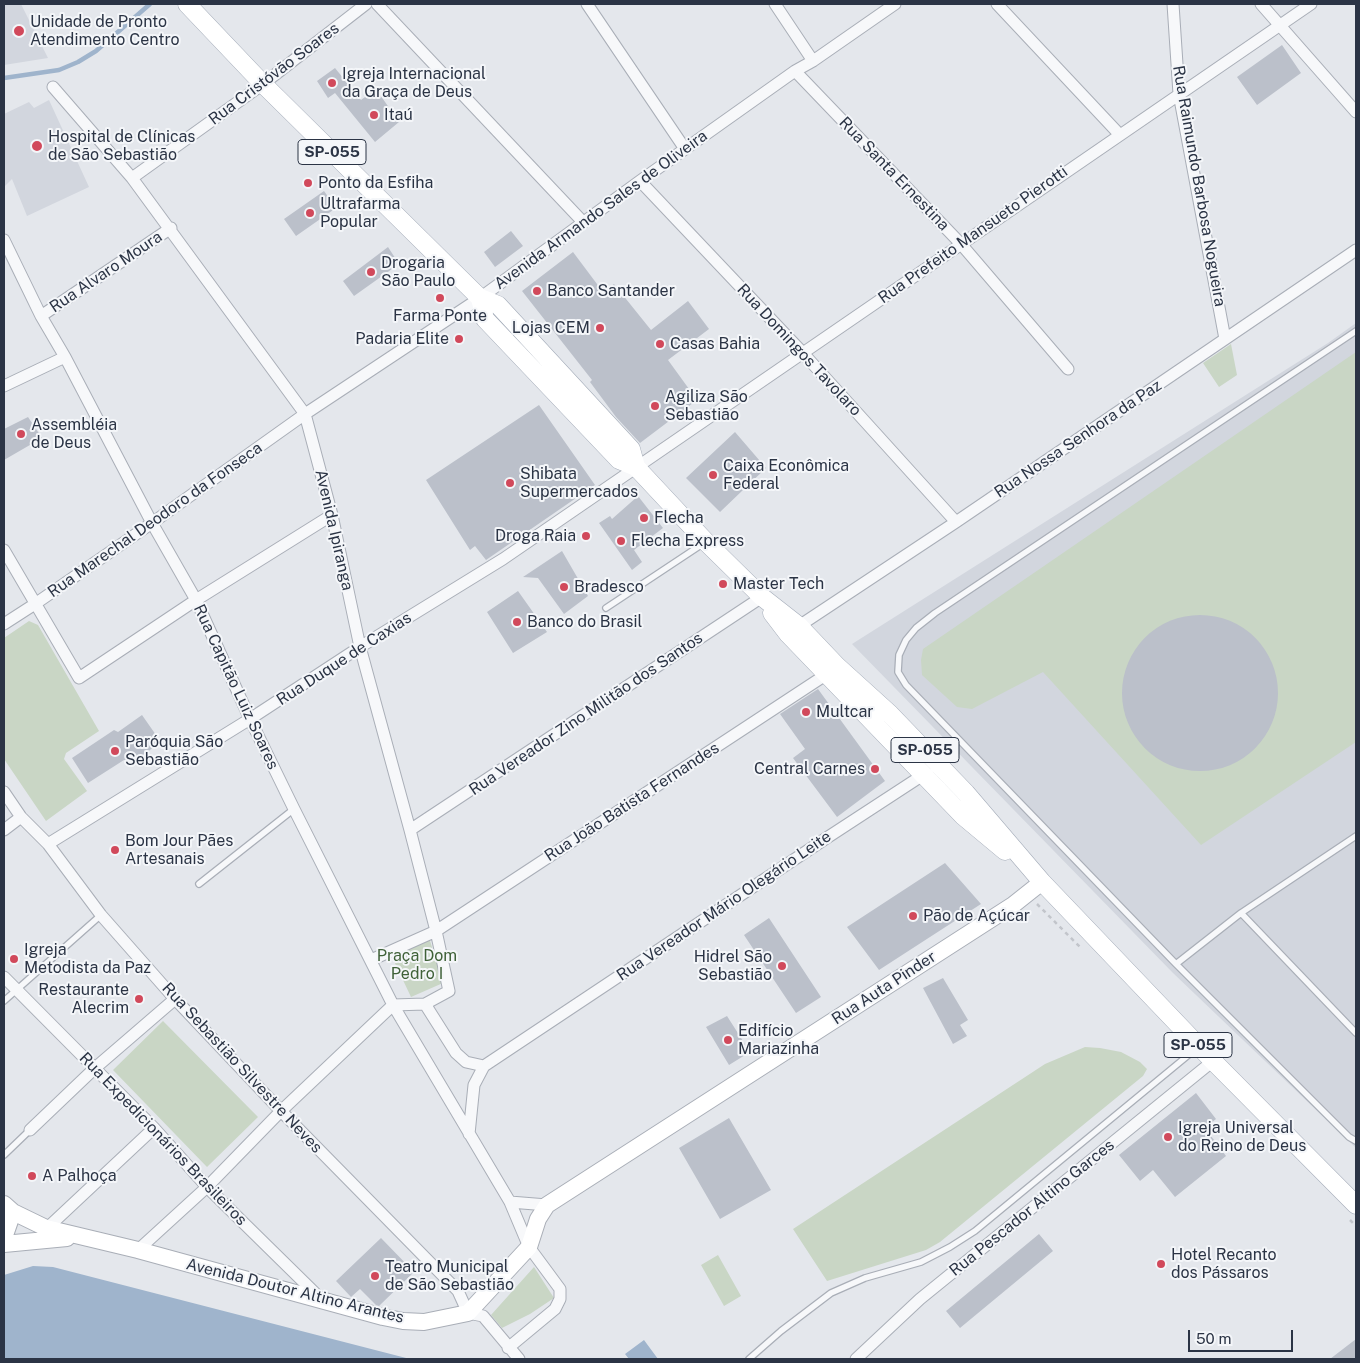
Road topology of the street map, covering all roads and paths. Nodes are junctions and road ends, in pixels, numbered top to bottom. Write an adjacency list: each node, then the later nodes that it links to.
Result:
1 (187, 4): 14 (main road, SP-055)
2 (366, 4): 14 (street, Rua Cristóvão Soares)
3 (377, 4): 22 (street)
4 (587, 4): 19 (street)
5 (775, 4): 12 (street)
6 (894, 4): 12 (street, Avenida Armando Sales de Oliveira)
7 (996, 4): 18 (street)
8 (1173, 4): 16 (street, Rua Raimundo Barbosa Nogueira)
9 (1261, 4): 11 (street)
10 (1311, 4): 11 (street, Rua Prefeito Mansueto Pierotti)
11 (1280, 25): 16 (street, Rua Prefeito Mansueto Pierotti); 17 (street)
12 (812, 62): 13 (street, Avenida Armando Sales de Oliveira)
13 (795, 71): 19 (street, Avenida Armando Sales de Oliveira); 24 (street, Rua Santa Ernestina)
14 (264, 84): 20 (street, Rua Cristóvão Soares); 27 (main road, SP-055)
15 (53, 86): 20 (street, Avenida Ipiranga)
16 (1179, 94): 18 (street, Rua Prefeito Mansueto Pierotti); 30 (street, Rua Raimundo Barbosa Nogueira)
17 (1356, 112)
18 (1120, 134): 24 (street, Rua Prefeito Mansueto Pierotti)
19 (685, 149): 21 (street, Avenida Armando Sales de Oliveira)
20 (132, 178): 23 (street, Avenida Ipiranga)
21 (640, 181): 22 (street, Avenida Armando Sales de Oliveira); 31 (street, Rua Domingos Tavolaro)
22 (583, 222): 27 (street, Avenida Armando Sales de Oliveira)
23 (171, 228): 28 (street, Rua Alvaro Moura); 35 (street, Avenida Ipiranga)
24 (961, 244): 31 (street, Rua Prefeito Mansueto Pierotti); 33 (street, Rua Santa Ernestina)
25 (5, 245): 28 (street, Rua Capitão Luiz Soares)
26 (1356, 250): 30 (street, Rua Nossa Senhora da Paz)
27 (480, 298): 35 (street, Avenida Armando Sales de Oliveira); 36 (main road)
28 (41, 316): 32 (street, Rua Capitão Luiz Soares)
29 (1356, 331): 66 (lane)
30 (1225, 339): 38 (street, Rua Nossa Senhora da Paz)
31 (802, 352): 36 (street, Rua Prefeito Mansueto Pierotti); 38 (street, Rua Domingos Tavolaro)
32 (65, 357): 34 (street); 39 (street, Rua Capitão Luiz Soares)
33 (1068, 369)
34 (4, 386)
35 (306, 414): 37 (street, Avenida Ipiranga); 39 (street, Rua Marechal Deodoro da Fonseca)
36 (636, 467): 40 (main road, SP-055); 48 (street, Rua Duque de Caxias)
37 (332, 514): 43 (street); 48 (street, Avenida Ipiranga)
38 (956, 522): 47 (street, Rua Nossa Senhora da Paz)
39 (152, 523): 43 (street, Rua Capitão Luiz Soares); 44 (street, Rua Marechal Deodoro da Fonseca)
40 (706, 542): 42 (main road, SP-055); 45 (lane)
41 (4, 550): 44 (street)
42 (762, 597): 47 (main road, SP-055); 49 (main road, SP-055); 57 (street, Rua Vereador Zino Militão dos Santos)
43 (196, 600): 44 (street); 50 (street, Rua Capitão Luiz Soares)
44 (35, 604): 46 (street, Rua Marechal Deodoro da Fonseca)
45 (606, 608)
46 (4, 624)
47 (799, 626): 53 (main road, SP-055)
48 (360, 647): 50 (street, Rua Duque de Caxias); 57 (street, Avenida Ipiranga)
49 (828, 674): 51 (main road, SP-055); 64 (street, Rua João Batista Fernandes)
50 (250, 719): 54 (street, Rua Capitão Luiz Soares); 59 (street, Rua Duque de Caxias)
51 (923, 775): 53 (street); 60 (main road, SP-055); 76 (street, Rua Vereador Mário Olegário Leite)
52 (4, 792): 55 (street, Rua Sebastião Silvestre Neves)
53 (966, 793): 60 (main road, SP-055)
54 (294, 809): 61 (lane); 65 (street, Rua Capitão Luiz Soares)
55 (21, 817): 56 (street); 59 (street, Rua Sebastião Silvestre Neves)
56 (4, 830)
57 (410, 830): 64 (street, Avenida Ipiranga)
58 (1356, 836): 62 (lane)
59 (48, 844): 63 (street, Rua Sebastião Silvestre Neves)
60 (1042, 882): 74 (main road, SP-055); 86 (main road, Rua Auta Pinder)
61 (199, 884)
62 (1241, 913): 66 (lane); 73 (lane)
63 (101, 915): 68 (lane); 69 (street, Rua Sebastião Silvestre Neves)
64 (436, 931): 65 (street, Rua João Batista Fernandes); 71 (street, Avenida Ipiranga)
65 (371, 960): 72 (street, Rua Capitão Luiz Soares)
66 (1176, 964): 82 (lane)
67 (4, 977): 68 (street, Rua Expedicionários Brasileiros)
68 (16, 990): 70 (lane); 77 (street, Rua Expedicionários Brasileiros)
69 (175, 999): 77 (street); 78 (street, Rua Sebastião Silvestre Neves)
70 (4, 1001)
71 (424, 1004): 72 (street, Avenida Ipiranga); 76 (street)
72 (393, 1005): 78 (street); 81 (street, Rua Capitão Luiz Soares)
73 (1356, 1033)
74 (1199, 1046): 75 (main road, SP-055); 100 (lane)
75 (1213, 1061): 87 (main road, SP-055); 101 (street, Rua Pescador Altino Garces)
76 (484, 1066): 81 (street)
77 (95, 1068): 79 (street, Rua Expedicionários Brasileiros); 80 (street)
78 (281, 1111): 84 (street); 97 (street, Rua Sebastião Silvestre Neves)
79 (154, 1128): 84 (street, Rua Expedicionários Brasileiros); 89 (street)
80 (30, 1130): 83 (lane)
81 (469, 1134): 85 (street, Rua Capitão Luiz Soares)
82 (1356, 1141)
83 (4, 1155)
84 (207, 1187): 95 (street); 96 (street, Rua Expedicionários Brasileiros)
85 (510, 1202): 86 (street); 94 (street, Rua Capitão Luiz Soares)
86 (547, 1205): 94 (main road)
87 (1356, 1205)
88 (8, 1208): 89 (main road, Avenida Doutor Altino Arantes); 91 (main road)
89 (46, 1228): 90 (main road, Avenida Doutor Altino Arantes); 92 (street)
90 (79, 1237): 92 (main road, Avenida Doutor Altino Arantes); 95 (main road, Avenida Doutor Altino Arantes)
91 (4, 1238)
92 (35, 1241): 93 (main road, Avenida Doutor Altino Arantes)
93 (4, 1244)
94 (529, 1246): 97 (main road); 98 (street, Rua Capitão Luiz Soares)
95 (138, 1250): 96 (main road, Avenida Doutor Altino Arantes)
96 (322, 1300): 97 (main road, Avenida Doutor Altino Arantes)
97 (468, 1313): 98 (street)
98 (508, 1348): 99 (street)
99 (519, 1359)
100 (749, 1359)
101 (856, 1359)

